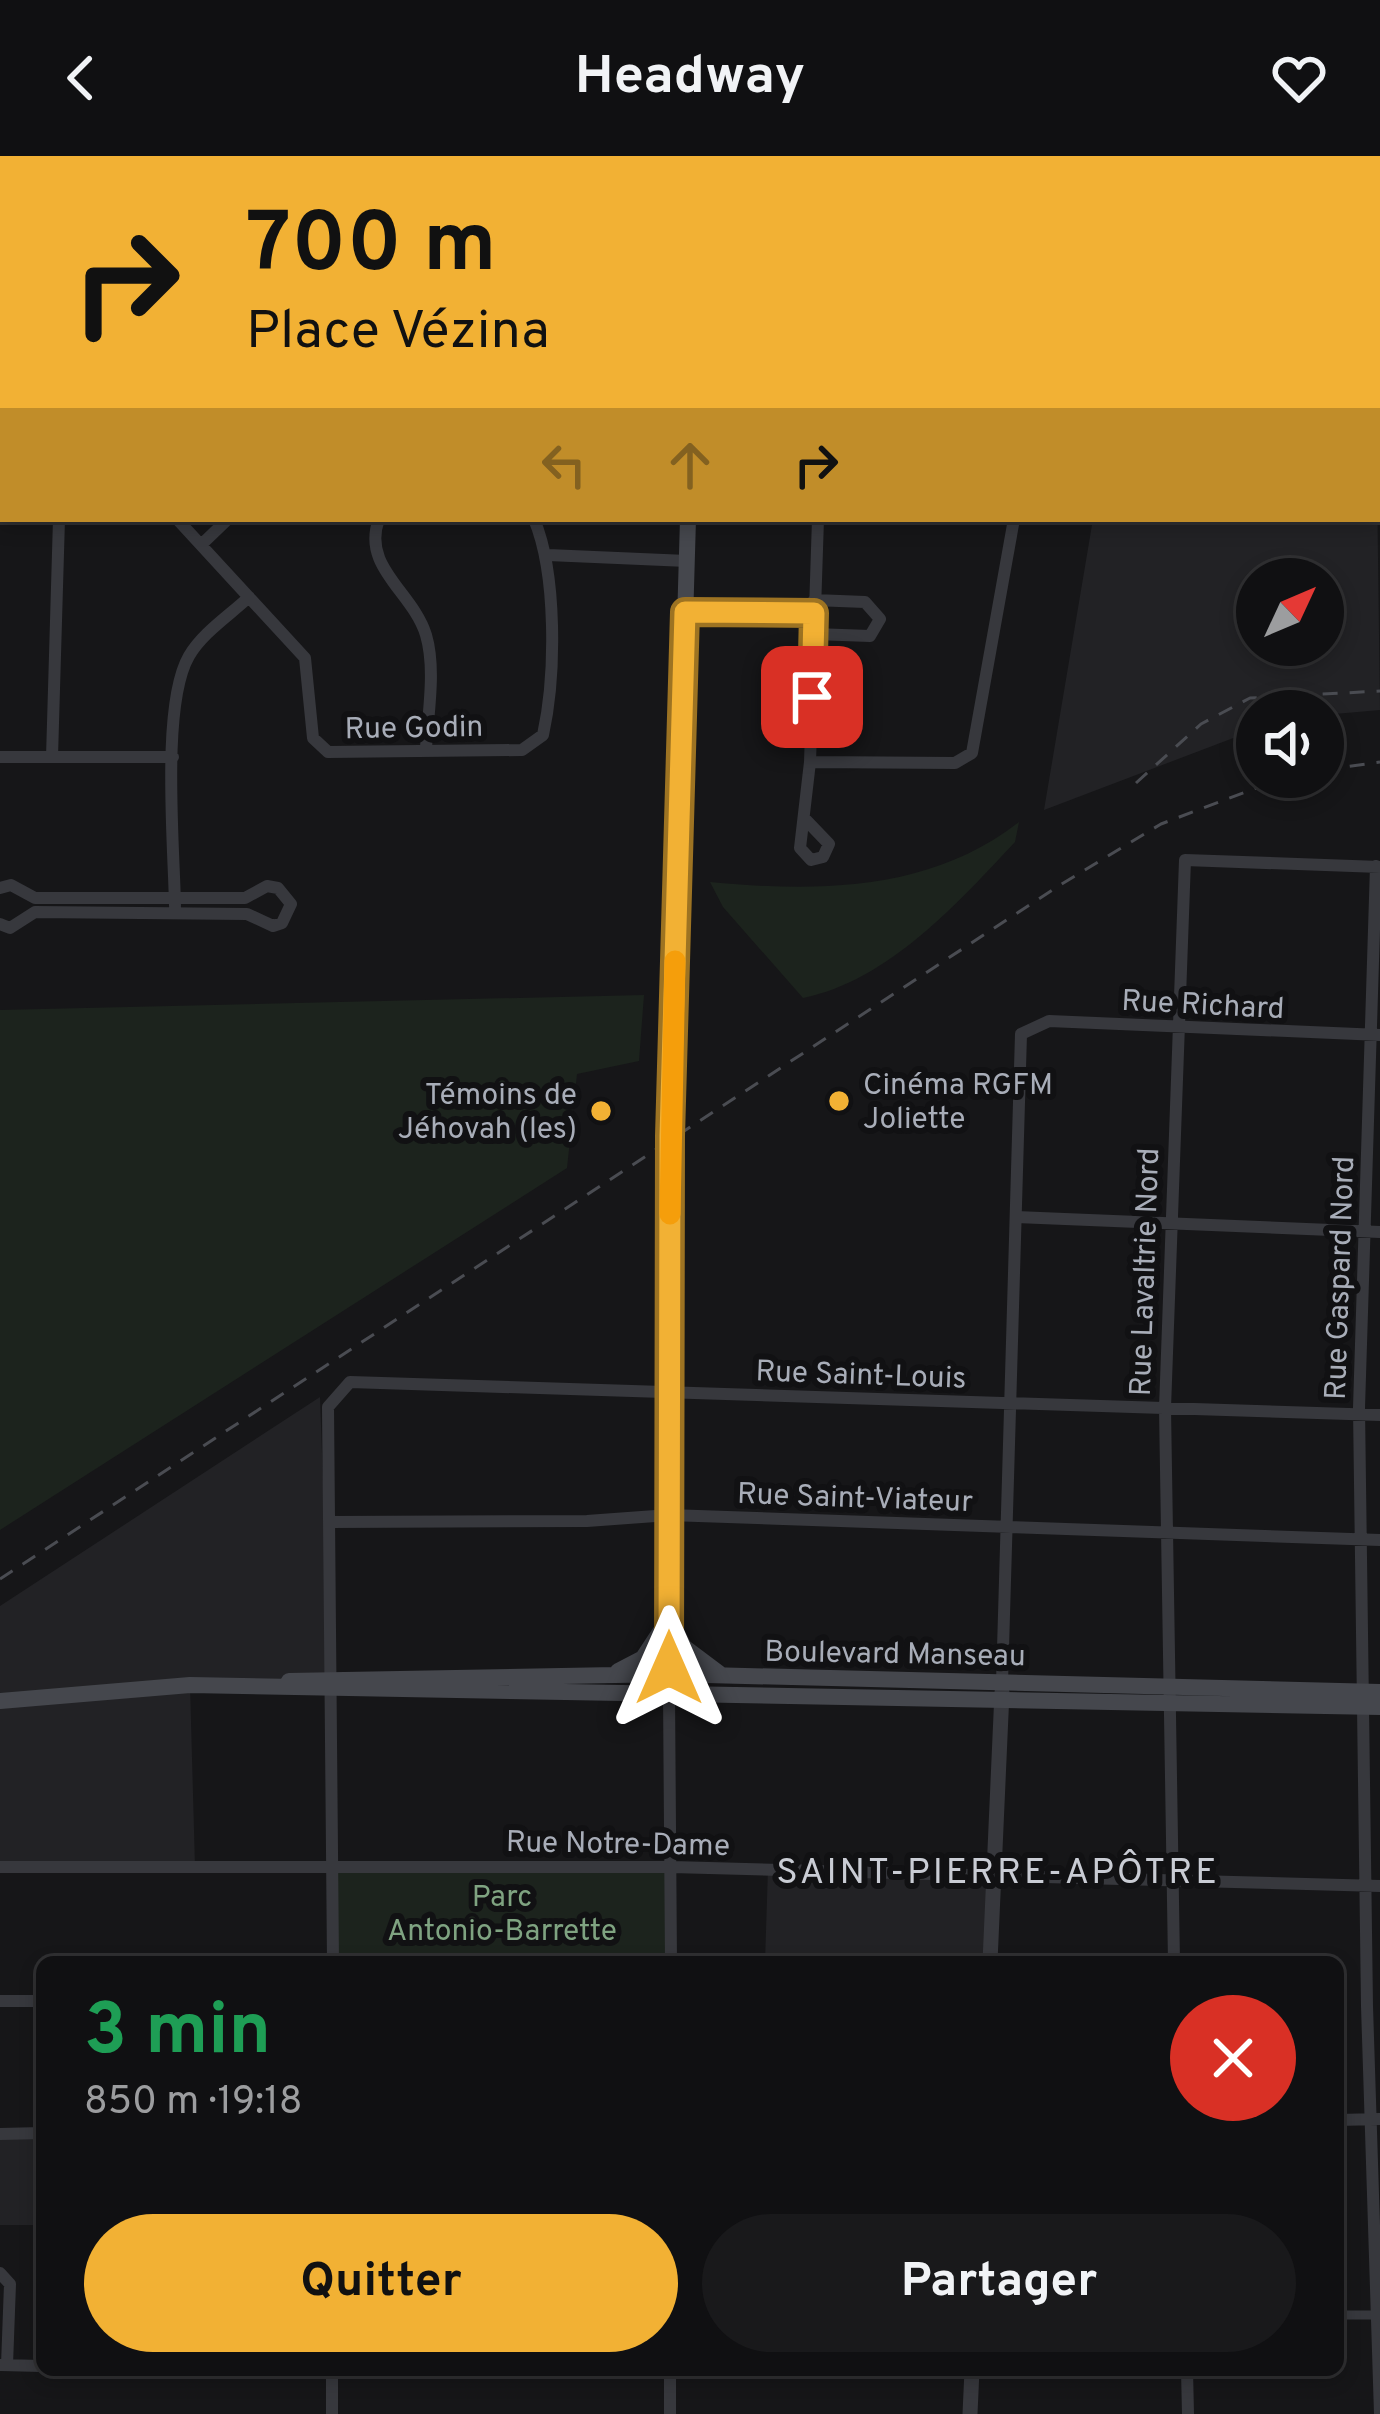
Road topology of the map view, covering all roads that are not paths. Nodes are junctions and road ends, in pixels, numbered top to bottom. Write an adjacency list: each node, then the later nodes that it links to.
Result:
1 (59, 522): 18 (street)
2 (180, 522): 9 (street, Rue Godin)
3 (225, 522): 9 (street)
4 (378, 522): 16 (street)
5 (534, 522): 10 (street)
6 (688, 522): 11 (main road)
7 (818, 522): 13 (street)
8 (1013, 522): 20 (street)
9 (202, 544): 12 (street, Rue Godin)
10 (548, 555): 11 (street); 16 (street, Rue Godin)
11 (687, 561): 14 (main road)
12 (249, 597): 16 (street, Rue Godin); 19 (street)
13 (814, 606): 14 (street); 15 (street); 15 (street)
14 (685, 612): 31 (main road)
15 (814, 634): 20 (street)
16 (426, 748)
17 (0, 757): 18 (street)
18 (52, 757): 19 (street)
19 (173, 758): 24 (street)
20 (810, 762): 21 (street)
21 (805, 819)
22 (1378, 866): 26 (street, Rue Lavaltrie Nord); 27 (street, Rue Gaspard Nord)
23 (0, 888): 24 (street)
24 (175, 905): 24 (street); 25 (street)
25 (0, 924)
26 (1177, 1028): 27 (street, Rue Richard); 28 (street, Rue Richard); 29 (street, Rue Lavaltrie Nord)
27 (1376, 1035): 30 (street, Rue Gaspard Nord)
28 (1016, 1217): 29 (street); 32 (street)
29 (1169, 1224): 30 (street); 33 (street, Rue Lavaltrie Nord)
30 (1372, 1232): 34 (street, Rue Gaspard Nord)
31 (670, 1392): 32 (street, Rue Saint-Louis); 36 (main road); 37 (street, Rue Saint-Louis)
32 (1012, 1403): 33 (street, Rue Saint-Louis); 38 (street)
33 (1165, 1408): 34 (street, Rue Saint-Louis); 39 (street, Rue Lavaltrie Nord)
34 (1360, 1414): 35 (street, Rue Saint-Louis); 40 (street, Rue Gaspard Nord)
35 (1380, 1415)
36 (669, 1515): 37 (street, Rue Saint-Viateur); 38 (street, Rue Saint-Viateur); 42 (main road)
37 (329, 1522): 45 (street)
38 (1008, 1527): 39 (street, Rue Saint-Viateur); 47 (street)
39 (1166, 1532): 40 (street, Rue Saint-Viateur); 48 (street, Rue Lavaltrie Nord)
40 (1364, 1539): 41 (street, Rue Saint-Viateur); 49 (street, Rue Gaspard Nord)
41 (1380, 1540)
42 (669, 1618): 43 (main road); 44 (main road); 46 (main road)
43 (600, 1676): 45 (main road, Boulevard Manseau); 46 (main road, Boulevard Manseau)
44 (726, 1677): 46 (main road, Boulevard Manseau); 47 (main road, Boulevard Manseau)
45 (330, 1684): 46 (main road, Boulevard Manseau); 50 (main road, Boulevard Manseau); 51 (street)
46 (669, 1684): 47 (main road, Boulevard Manseau); 53 (street)
47 (1002, 1690): 48 (main road, Boulevard Manseau); 54 (street)
48 (1166, 1694): 49 (main road, Boulevard Manseau); 55 (street, Rue Lavaltrie Nord)
49 (1372, 1699): 56 (street, Rue Gaspard Nord)
50 (0, 1700)
51 (334, 1864): 52 (street, Rue Notre-Dame); 53 (street, Rue Notre-Dame); 57 (street)
52 (0, 1867)
53 (672, 1867): 54 (street, Rue Notre-Dame); 58 (street)
54 (993, 1874): 55 (street, Rue Notre-Dame); 59 (street)
55 (1172, 1879): 56 (street, Rue Notre-Dame); 60 (street, Rue Lavaltrie Nord)
56 (1373, 1886): 63 (street, Rue Gaspard Nord)
57 (333, 1956)
58 (671, 1956)
59 (990, 1956)
60 (1174, 1956)
61 (0, 2001): 62 (street)
62 (36, 2001)
63 (1376, 2119): 64 (street); 69 (street, Rue Gaspard Nord)
64 (1344, 2120)
65 (36, 2133): 66 (street)
66 (0, 2134)
67 (0, 2273): 70 (street)
68 (1344, 2315): 69 (street)
69 (1378, 2315): 80 (street, Rue Gaspard Nord)
70 (4, 2365): 71 (street)
71 (36, 2366)
72 (332, 2376): 76 (street)
73 (670, 2376): 77 (street)
74 (972, 2376): 78 (street)
75 (1186, 2376): 79 (street)
76 (332, 2414)
77 (670, 2414)
78 (970, 2414)
79 (1188, 2414)
80 (1380, 2414)

